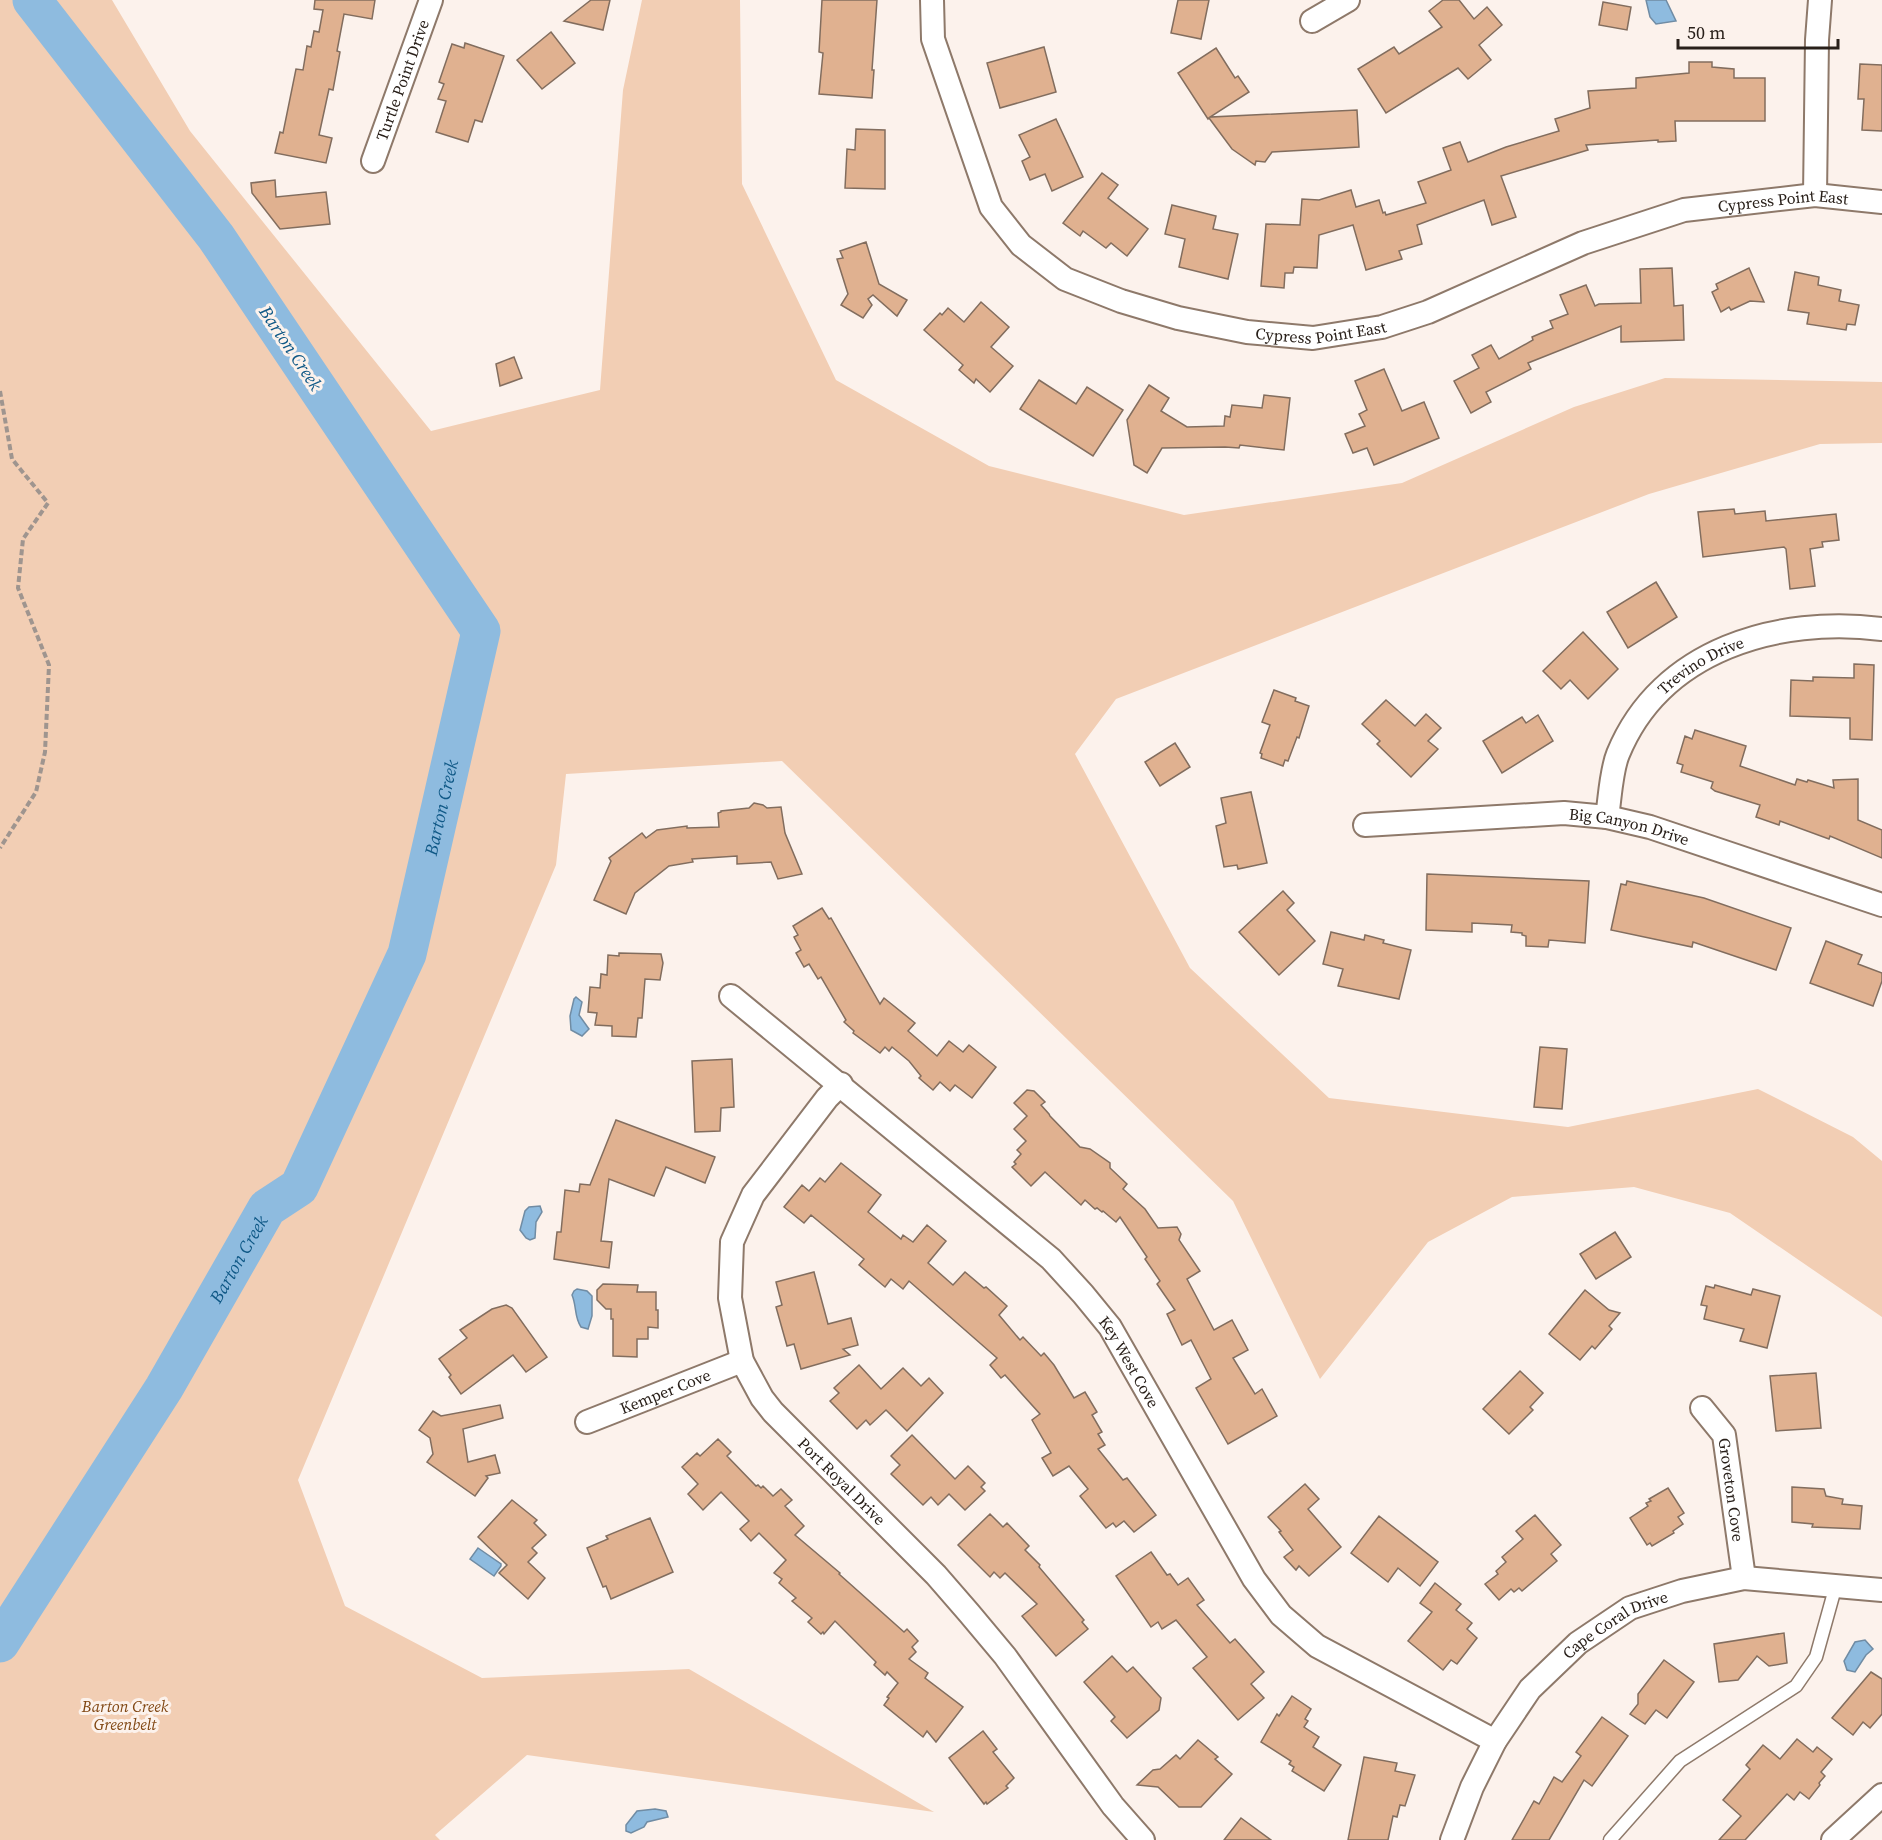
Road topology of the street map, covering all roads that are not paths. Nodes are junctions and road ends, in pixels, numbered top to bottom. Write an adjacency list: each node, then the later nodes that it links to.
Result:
1 (430, 0): 6 (street, Turtle Point Drive)
2 (932, 0): 7 (street, Cypress Point East)
3 (1348, 0): 5 (street)
4 (1820, 0): 7 (street)
5 (1312, 21)
6 (373, 161)
7 (1815, 195): 8 (street, Cypress Point East)
8 (1882, 202)
9 (1882, 629): 10 (street, Trevino Drive)
10 (1607, 817): 11 (street, Big Canyon Drive); 12 (street, Big Canyon Drive)
11 (1365, 825)
12 (1882, 905)
13 (731, 996): 14 (street, Key West Cove)
14 (841, 1084): 15 (street, Port Royal Drive); 21 (street, Key West Cove)
15 (742, 1361): 17 (street, Kemper Cove); 23 (street, Port Royal Drive)
16 (1702, 1408): 18 (street, Groveton Cove)
17 (587, 1422)
18 (1744, 1578): 19 (street, Cape Coral Drive); 21 (street, Cape Coral Drive)
19 (1836, 1585): 20 (street, Cape Coral Drive); 25 (lane)
20 (1882, 1590)
21 (1495, 1741): 24 (street, Cape Coral Drive)
22 (1882, 1795): 26 (street)
23 (1143, 1840)
24 (1452, 1840)
25 (1610, 1840)
26 (1833, 1840)

